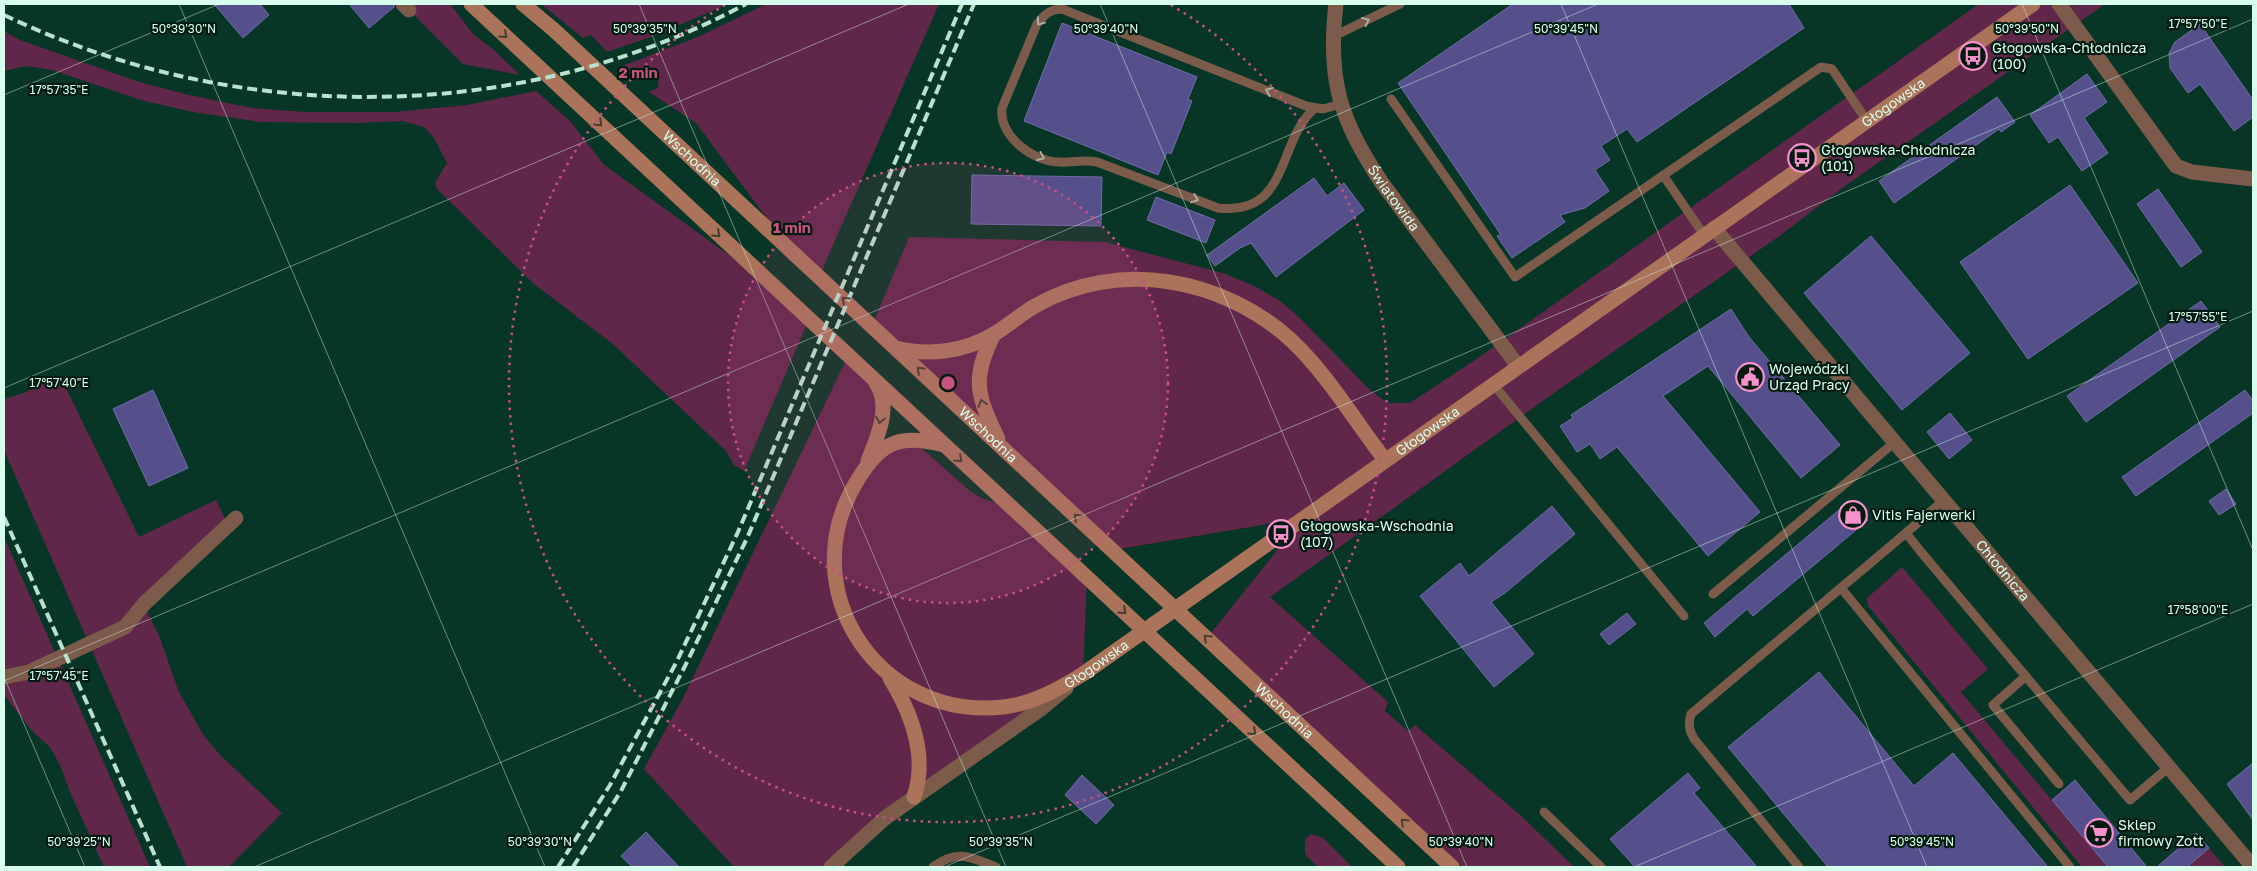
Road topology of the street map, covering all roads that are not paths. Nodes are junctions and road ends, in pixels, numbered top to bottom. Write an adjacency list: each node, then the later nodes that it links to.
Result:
1 (471, 4): 18 (street, one-way to 18)
2 (524, 4): 16 (street, Wschodnia, one-way to 2)
3 (1336, 4): 7 (street, Światowida)
4 (1400, 4): 7 (lane, one-way to 4)
5 (2033, 4): 11 (street, Głogowska)
6 (2059, 4): 13 (street)
7 (1332, 37): 9 (street, Światowida)
8 (1391, 99): 12 (lane)
9 (1340, 104): 10 (lane); 17 (street, Światowida)
10 (1315, 108): 10 (lane, one-way to 10)
11 (1867, 121): 12 (lane); 14 (street, Głogowska)
12 (1663, 175): 14 (lane)
13 (2253, 179)
14 (1709, 232): 17 (street, Głogowska); 20 (street, Chłodnicza)
15 (994, 334): 16 (street); 22 (street, one-way to 15); 23 (street)
16 (896, 348): 22 (street, Wschodnia, one-way to 16)
17 (1518, 366): 19 (street, Głogowska)
18 (867, 372): 21 (street); 24 (street, one-way to 24)
19 (1493, 384): 23 (street, Głogowska); 30 (lane)
20 (1895, 442): 25 (street, Chłodnicza); 29 (lane)
21 (944, 444): 24 (street); 42 (street, one-way to 42)
22 (1002, 447): 43 (street, Wschodnia, one-way to 22)
23 (1385, 460): 32 (street, Głogowska)
24 (867, 464): 31 (street)
25 (1944, 500): 27 (lane); 35 (street, Chłodnicza)
26 (236, 518): 33 (street)
27 (1906, 533): 28 (lane); 34 (lane)
28 (1841, 588): 45 (lane); 46 (lane)
29 (1713, 594)
30 (1684, 616)
31 (888, 674): 32 (street); 37 (street)
32 (1083, 674): 37 (street, Głogowska)
33 (4, 676)
34 (2026, 676): 35 (lane); 36 (lane)
35 (2169, 768): 47 (street, Chłodnicza)
36 (2059, 784)
37 (914, 797): 39 (street, Głogowska)
38 (1544, 812): 44 (lane)
39 (831, 867)
40 (933, 867): 41 (lane)
41 (996, 867)
42 (1398, 867)
43 (1452, 867)
44 (1601, 867)
45 (1799, 867)
46 (2070, 867)
47 (2253, 867)

